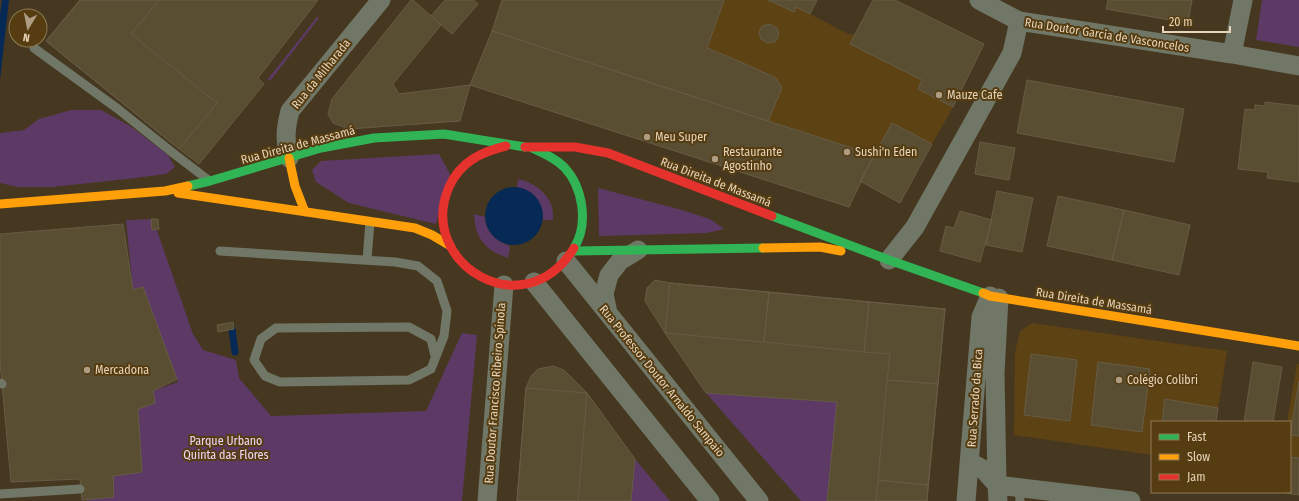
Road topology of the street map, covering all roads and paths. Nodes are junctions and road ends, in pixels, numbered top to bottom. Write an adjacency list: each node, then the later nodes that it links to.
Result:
1 (381, 0): 10 (street, Rua da Milharada)
2 (979, 0): 4 (street)
3 (1243, 0): 6 (street)
4 (1019, 21): 6 (street, Rua Doutor Garcia de Vasconcelos); 22 (street, Rua Doutor Garcia de Vasconcelos)
5 (34, 48): 11 (lane)
6 (1232, 54): 7 (street, Rua Doutor Garcia de Vasconcelos)
7 (1299, 66)
8 (510, 145): 9 (main road, Rua Direita de Massamá); 10 (main road, Rua Direita de Massamá); 17 (main road, Rua Direita de Massamá)
9 (531, 148): 20 (main road, Rua Direita de Massamá); 22 (main road, Rua Direita de Massamá)
10 (289, 158): 11 (main road, Rua Direita de Massamá); 15 (main road)
11 (210, 181): 12 (main road, Rua Direita de Massamá)
12 (165, 191): 13 (main road, Rua Direita de Massamá); 15 (main road, Rua Direita de Massamá)
13 (4, 204): 14 (lane)
14 (0, 211)
15 (305, 212): 16 (main road, Rua Direita de Massamá)
16 (370, 221): 17 (main road, Rua Direita de Massamá); 21 (lane)
17 (449, 245): 24 (main road, Rua Direita de Massamá)
18 (638, 250): 20 (main road, Rua Direita de Massamá); 22 (main road, Rua Direita de Massamá); 26 (street)
19 (220, 251): 21 (lane)
20 (570, 256): 23 (main road, Rua Direita de Massamá); 26 (street, Rua Professor Doutor Arnaldo Sampaio)
21 (367, 260): 28 (lane)
22 (889, 260): 25 (main road, Rua Direita de Massamá)
23 (534, 282): 24 (main road, Rua Direita de Massamá); 35 (street)
24 (504, 285): 34 (street, Rua Doutor Francisco Ribeiro Spínola)
25 (994, 297): 27 (main road, Rua Direita de Massamá); 29 (street, Rua Serrado da Bica); 31 (street, Rua Serrado da Bica)
26 (609, 315): 36 (street, Rua Professor Doutor Arnaldo Sampaio)
27 (1299, 346)
28 (435, 356): 28 (lane)
29 (970, 462): 31 (street); 37 (street, Rua Serrado da Bica)
30 (80, 489): 32 (lane)
31 (997, 493): 33 (street)
32 (0, 494)
33 (1020, 494): 38 (street)
34 (487, 501)
35 (710, 501)
36 (759, 501)
37 (966, 501)
38 (1131, 501)

